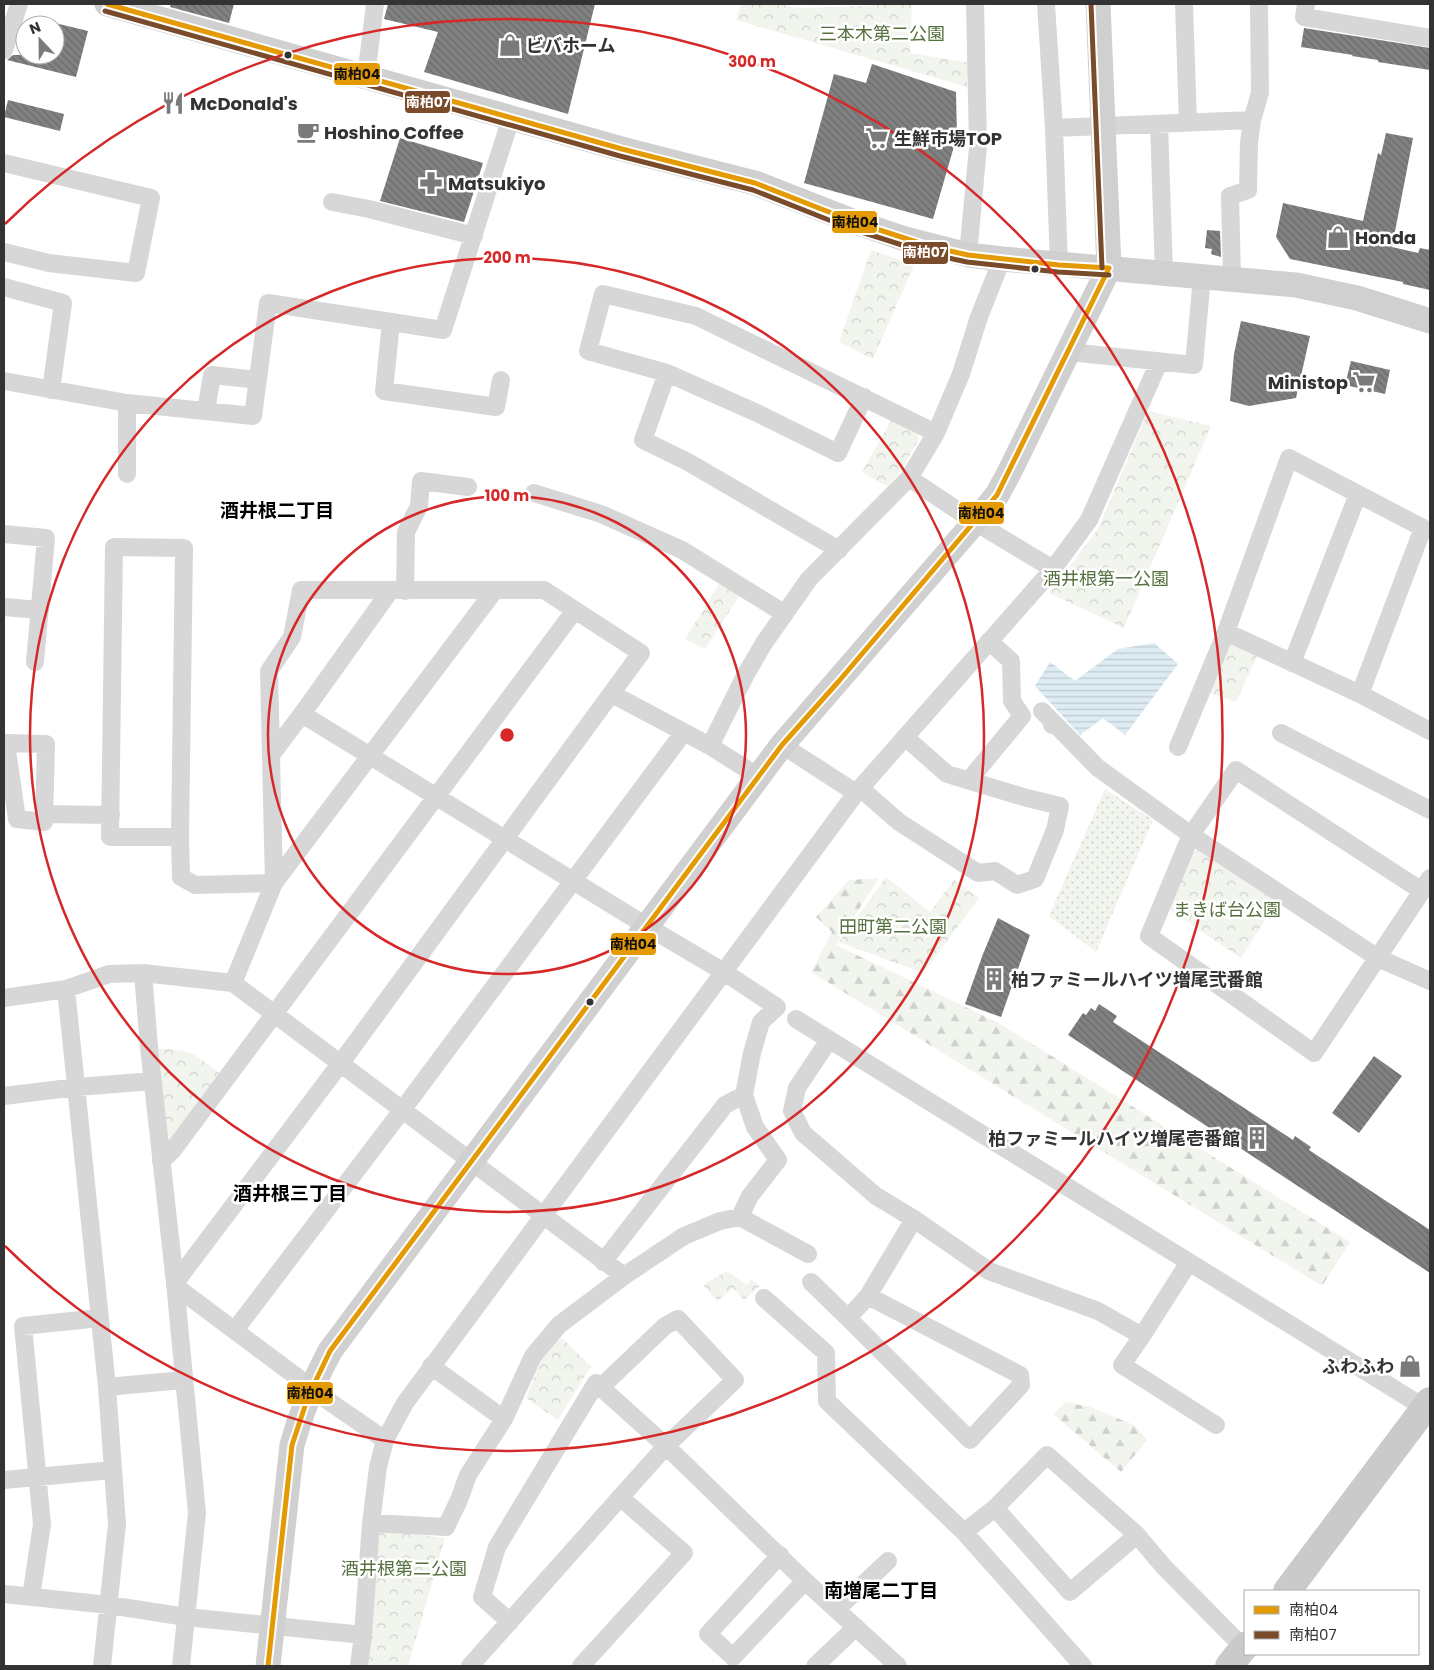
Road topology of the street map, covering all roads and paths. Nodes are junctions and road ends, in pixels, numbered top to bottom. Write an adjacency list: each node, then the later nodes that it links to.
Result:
1 (19, 4): 11 (street)
2 (106, 4): 12 (street)
3 (375, 4): 12 (street)
4 (975, 4): 23 (street)
5 (1046, 4): 18 (street)
6 (1098, 4): 17 (street)
7 (1184, 4): 15 (street)
8 (1259, 4): 14 (street)
9 (1306, 4): 10 (street)
10 (1430, 38)
11 (4, 50)
12 (366, 77): 13 (street)
13 (511, 118): 21 (street); 23 (street)
14 (1252, 120): 15 (street); 29 (street)
15 (1188, 123): 16 (street)
16 (1159, 124): 17 (street); 27 (street)
17 (1104, 126): 18 (street); 26 (street)
18 (1054, 128): 25 (street)
19 (4, 163): 22 (street)
20 (332, 202): 21 (street)
21 (474, 236): 32 (street)
22 (4, 252)
23 (968, 255): 24 (street)
24 (1002, 259): 25 (street); 43 (street)
25 (1059, 265): 26 (street)
26 (1109, 268): 27 (street); 33 (street)
27 (1164, 273): 28 (street)
28 (1202, 276): 29 (street); 34 (street)
29 (1232, 278): 31 (street)
30 (4, 287): 39 (street)
31 (1430, 321)
32 (391, 322): 36 (street); 37 (street)
33 (1069, 352): 34 (street); 49 (street)
34 (1159, 362): 53 (street)
35 (667, 373): 40 (street); 40 (street); 52 (street)
36 (258, 380): 42 (street); 42 (street)
37 (501, 380)
38 (4, 381): 39 (street)
39 (51, 390): 41 (street)
40 (864, 397): 43 (street)
41 (127, 403): 42 (street); 44 (street)
42 (206, 411)
43 (936, 433): 45 (street)
44 (127, 474)
45 (909, 478): 49 (street); 52 (street)
46 (468, 487): 55 (street)
47 (534, 493): 59 (street)
48 (1358, 494): 50 (street); 60 (street); 63 (street)
49 (975, 522): 53 (street); 72 (street)
50 (1427, 530): 65 (street)
51 (4, 534): 57 (street)
52 (839, 550): 59 (street)
53 (1053, 568): 61 (street)
54 (495, 590): 55 (street); 58 (street); 76 (street)
55 (398, 591): 66 (street); 75 (street)
56 (4, 607): 57 (street)
57 (40, 610): 62 (street)
58 (575, 610): 64 (street); 81 (street)
59 (785, 614): 73 (street)
60 (1226, 632): 63 (street); 74 (street)
61 (989, 641): 71 (street); 78 (street)
62 (35, 662)
63 (1292, 663): 65 (street)
64 (612, 694): 69 (street); 87 (street)
65 (1360, 694): 68 (street)
66 (302, 714): 75 (street); 76 (street)
67 (1049, 720): 85 (street)
68 (1430, 731)
69 (684, 732): 73 (street); 88 (street)
70 (1281, 734): 82 (street)
71 (905, 737): 78 (street); 80 (street)
72 (782, 745): 77 (street); 80 (street)
73 (710, 746): 77 (street)
74 (1178, 747)
75 (271, 755): 89 (street)
76 (371, 756): 81 (street); 89 (street)
77 (759, 777): 91 (street)
78 (970, 780): 80 (street)
79 (7, 782): 83 (street); 83 (street)
80 (858, 791): 93 (street)
81 (437, 797): 87 (street); 99 (street)
82 (1430, 810)
83 (44, 814): 84 (street)
84 (111, 816): 86 (street); 86 (street)
85 (1191, 835): 90 (street); 92 (street); 92 (street)
86 (180, 837): 89 (street)
87 (504, 838): 88 (street); 102 (street)
88 (573, 881): 91 (street); 107 (street)
89 (274, 883): 96 (street)
90 (1426, 884): 92 (street)
91 (648, 927): 93 (street); 109 (street)
92 (1378, 958): 95 (street)
93 (724, 972): 105 (street); 110 (street)
94 (143, 973): 96 (street); 97 (street); 103 (street)
95 (1430, 981)
96 (233, 983): 99 (street)
97 (66, 989): 98 (street); 104 (street)
98 (4, 998)
99 (275, 1015): 102 (street); 108 (street)
100 (796, 1019): 101 (street)
101 (829, 1040): 112 (street); 115 (street)
102 (340, 1064): 107 (street); 118 (street)
103 (153, 1081): 104 (street); 108 (street)
104 (77, 1087): 106 (street); 121 (street)
105 (744, 1095): 111 (street); 114 (street)
106 (4, 1096)
107 (403, 1109): 109 (street); 123 (street)
108 (162, 1161): 118 (street)
109 (471, 1162): 110 (street); 129 (street)
110 (543, 1216): 114 (street); 125 (street)
111 (740, 1217): 113 (street); 116 (street)
112 (914, 1219): 119 (street); 124 (street)
113 (808, 1254)
114 (603, 1262): 116 (street)
115 (1189, 1262): 124 (street); 130 (street)
116 (624, 1276): 131 (street)
117 (811, 1282): 122 (street)
118 (175, 1284): 123 (street); 126 (street)
119 (868, 1296): 122 (street); 122 (street)
120 (764, 1298): 141 (street)
121 (100, 1318): 127 (street); 136 (street)
122 (848, 1318)
123 (235, 1330): 129 (street)
124 (1142, 1336): 132 (street)
125 (432, 1366): 131 (street); 133 (street)
126 (183, 1380): 127 (street); 151 (street)
127 (107, 1387): 135 (street)
128 (601, 1387): 134 (street); 134 (street); 152 (street)
129 (311, 1389): 133 (street); 153 (street)
130 (1428, 1405): 146 (main road)
131 (504, 1419): 140 (street)
132 (1216, 1425)
133 (385, 1440): 140 (street)
134 (666, 1446): 138 (street); 143 (street)
135 (113, 1470): 136 (street); 149 (street)
136 (39, 1476): 137 (street); 148 (street)
137 (4, 1480)
138 (620, 1498): 152 (street); 162 (street)
139 (995, 1508): 141 (street); 142 (street); 142 (street)
140 (371, 1523): 155 (street)
141 (964, 1532): 165 (street)
142 (1137, 1535): 156 (street)
143 (780, 1555): 145 (street); 145 (street)
144 (888, 1562): 150 (street)
145 (805, 1581): 150 (street)
146 (1288, 1590)
147 (4, 1594): 148 (street)
148 (32, 1597): 149 (street)
149 (109, 1605): 151 (street); 157 (street)
150 (837, 1609): 154 (street)
151 (186, 1617): 153 (street); 158 (street)
152 (510, 1622): 161 (street)
153 (273, 1625): 155 (street); 159 (street)
154 (856, 1626): 163 (street); 164 (street)
155 (363, 1635): 160 (street)
156 (1239, 1653)
157 (102, 1666)
158 (181, 1666)
159 (268, 1666)
160 (359, 1666)
161 (470, 1666)
162 (581, 1666)
163 (815, 1666)
164 (898, 1666)
165 (1083, 1666)

